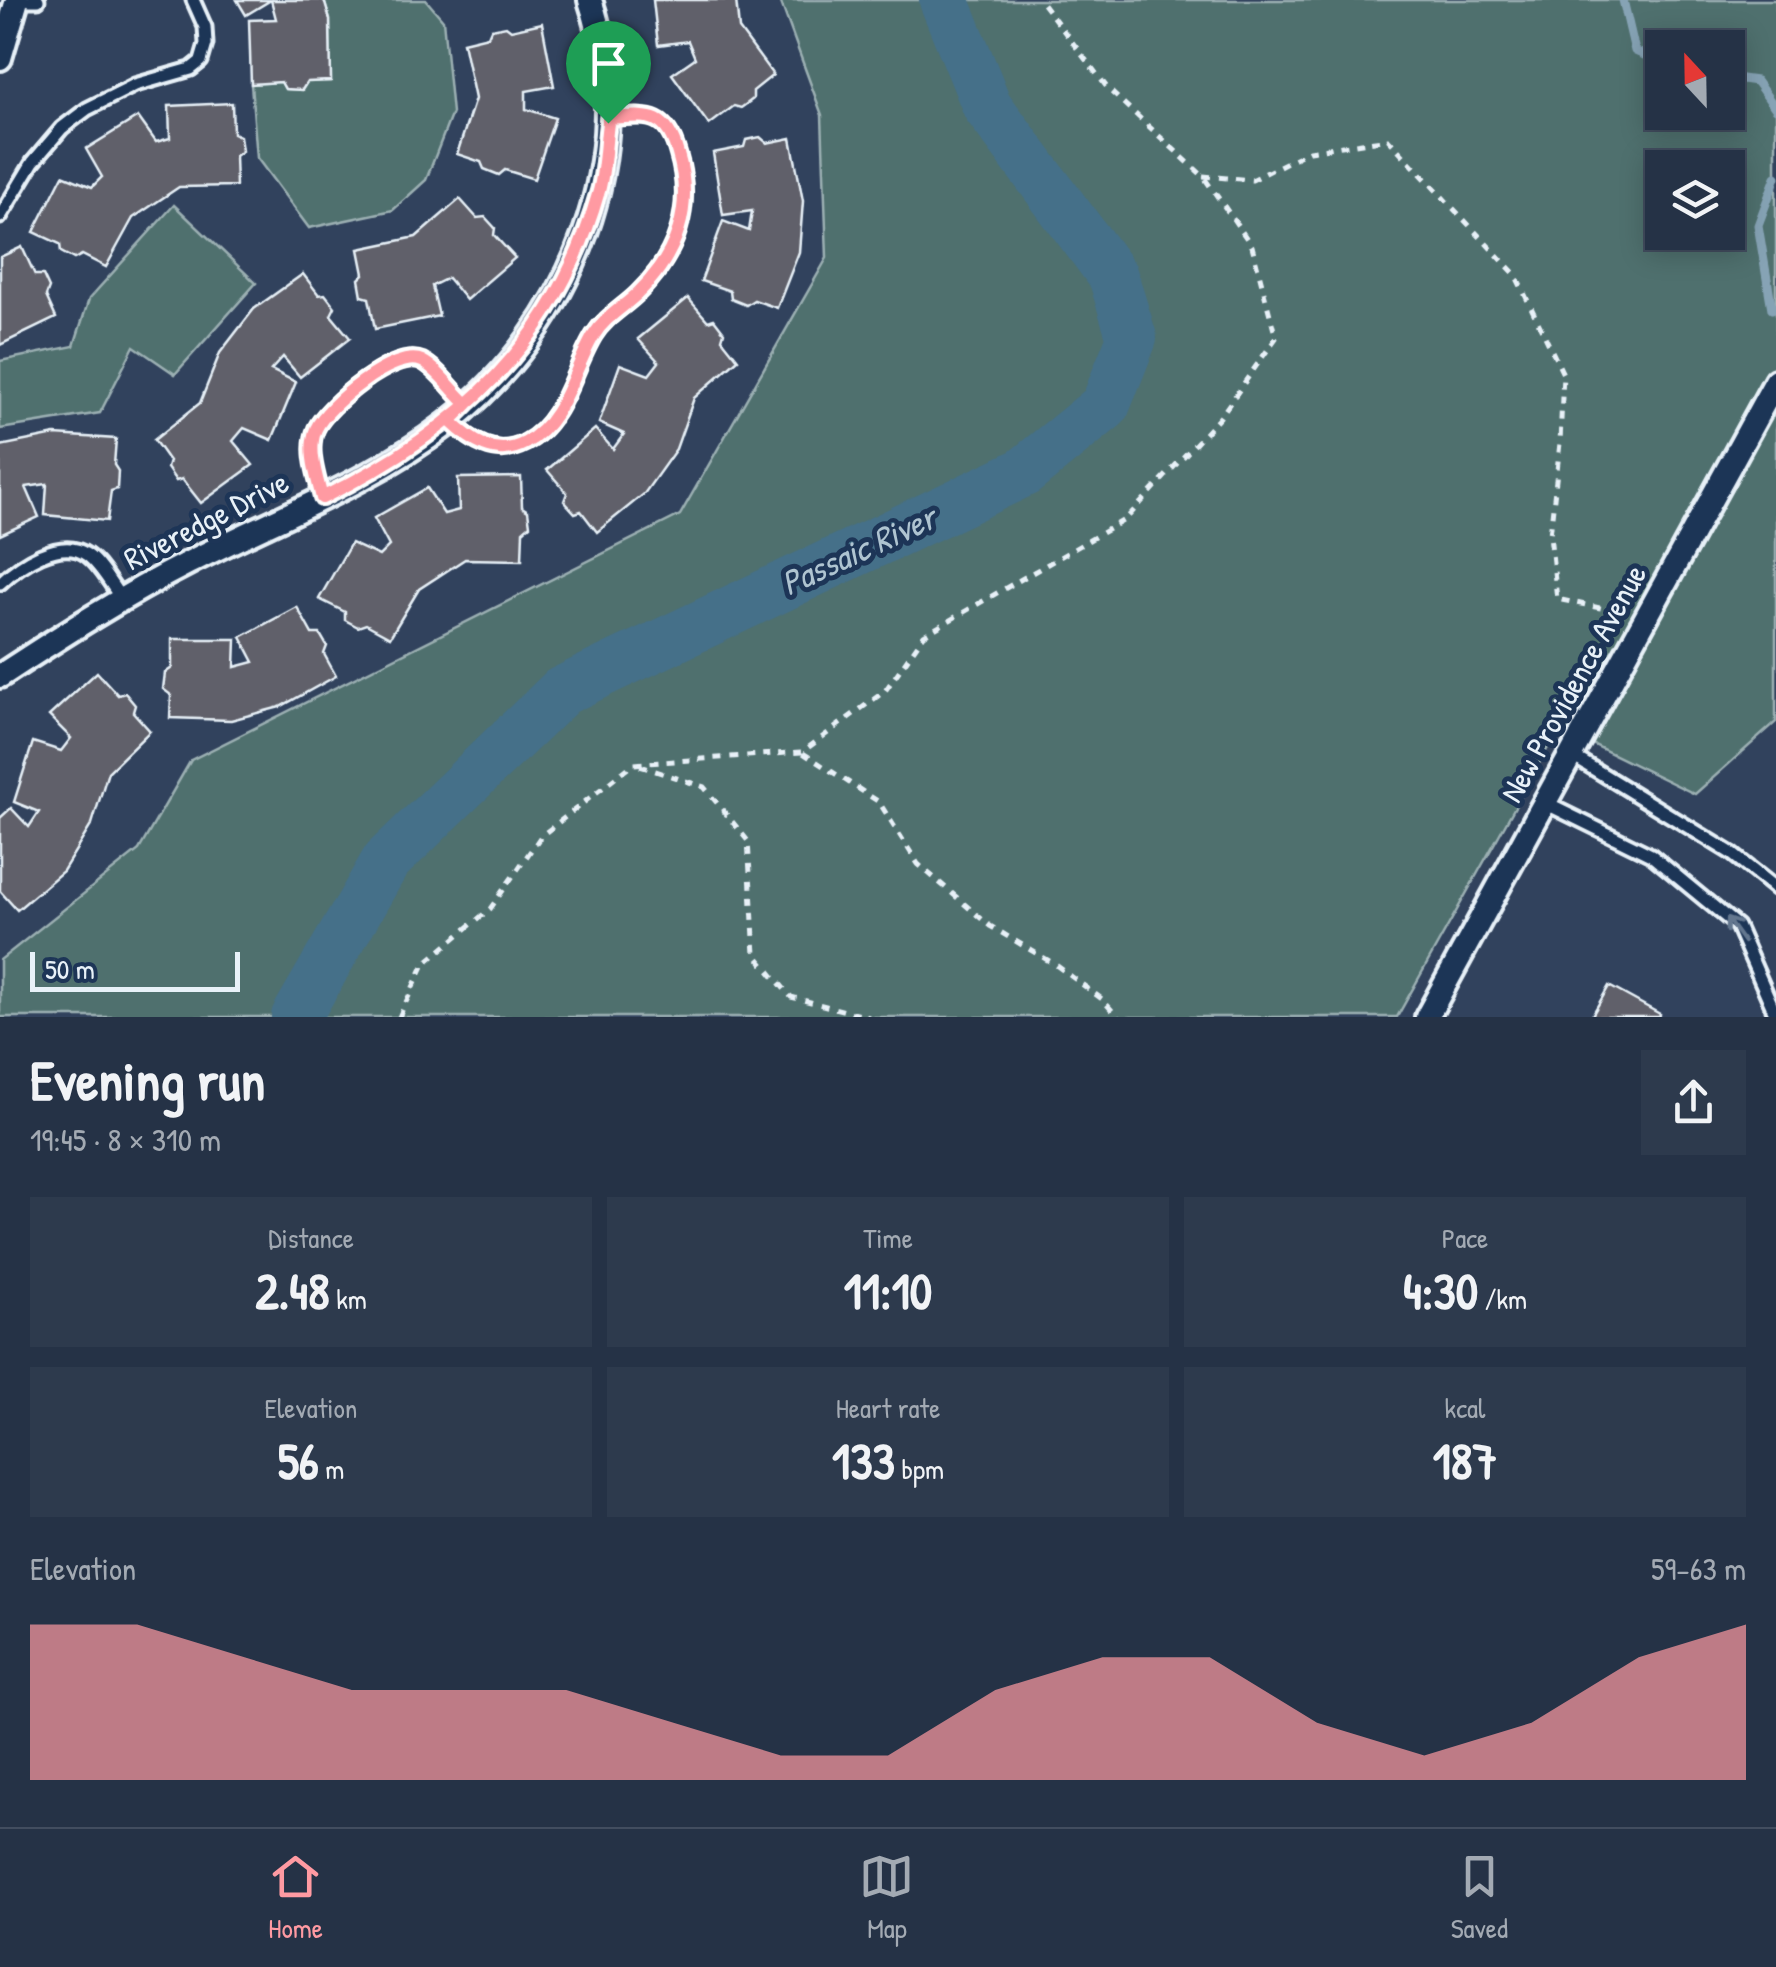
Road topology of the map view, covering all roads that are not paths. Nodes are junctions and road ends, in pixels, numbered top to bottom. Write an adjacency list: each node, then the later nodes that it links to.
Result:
1 (16, 0): 4 (street)
2 (193, 0): 6 (lane)
3 (590, 0): 5 (street, Riveredge Drive)
4 (0, 58)
5 (608, 118): 8 (street, Riveredge Drive); 8 (lane)
6 (0, 217)
7 (1776, 381): 13 (street, New Providence Avenue)
8 (459, 413): 9 (street, Riveredge Drive); 9 (lane)
9 (322, 498): 11 (street, Riveredge Drive)
10 (0, 583): 11 (lane)
11 (122, 600): 12 (street, Riveredge Drive)
12 (0, 676)
13 (1571, 755): 14 (street, New Providence Avenue); 15 (lane)
14 (1544, 803): 16 (street, New Providence Avenue); 17 (lane, one-way to 14)
15 (1776, 889)
16 (1427, 1017)
17 (1774, 1017)

